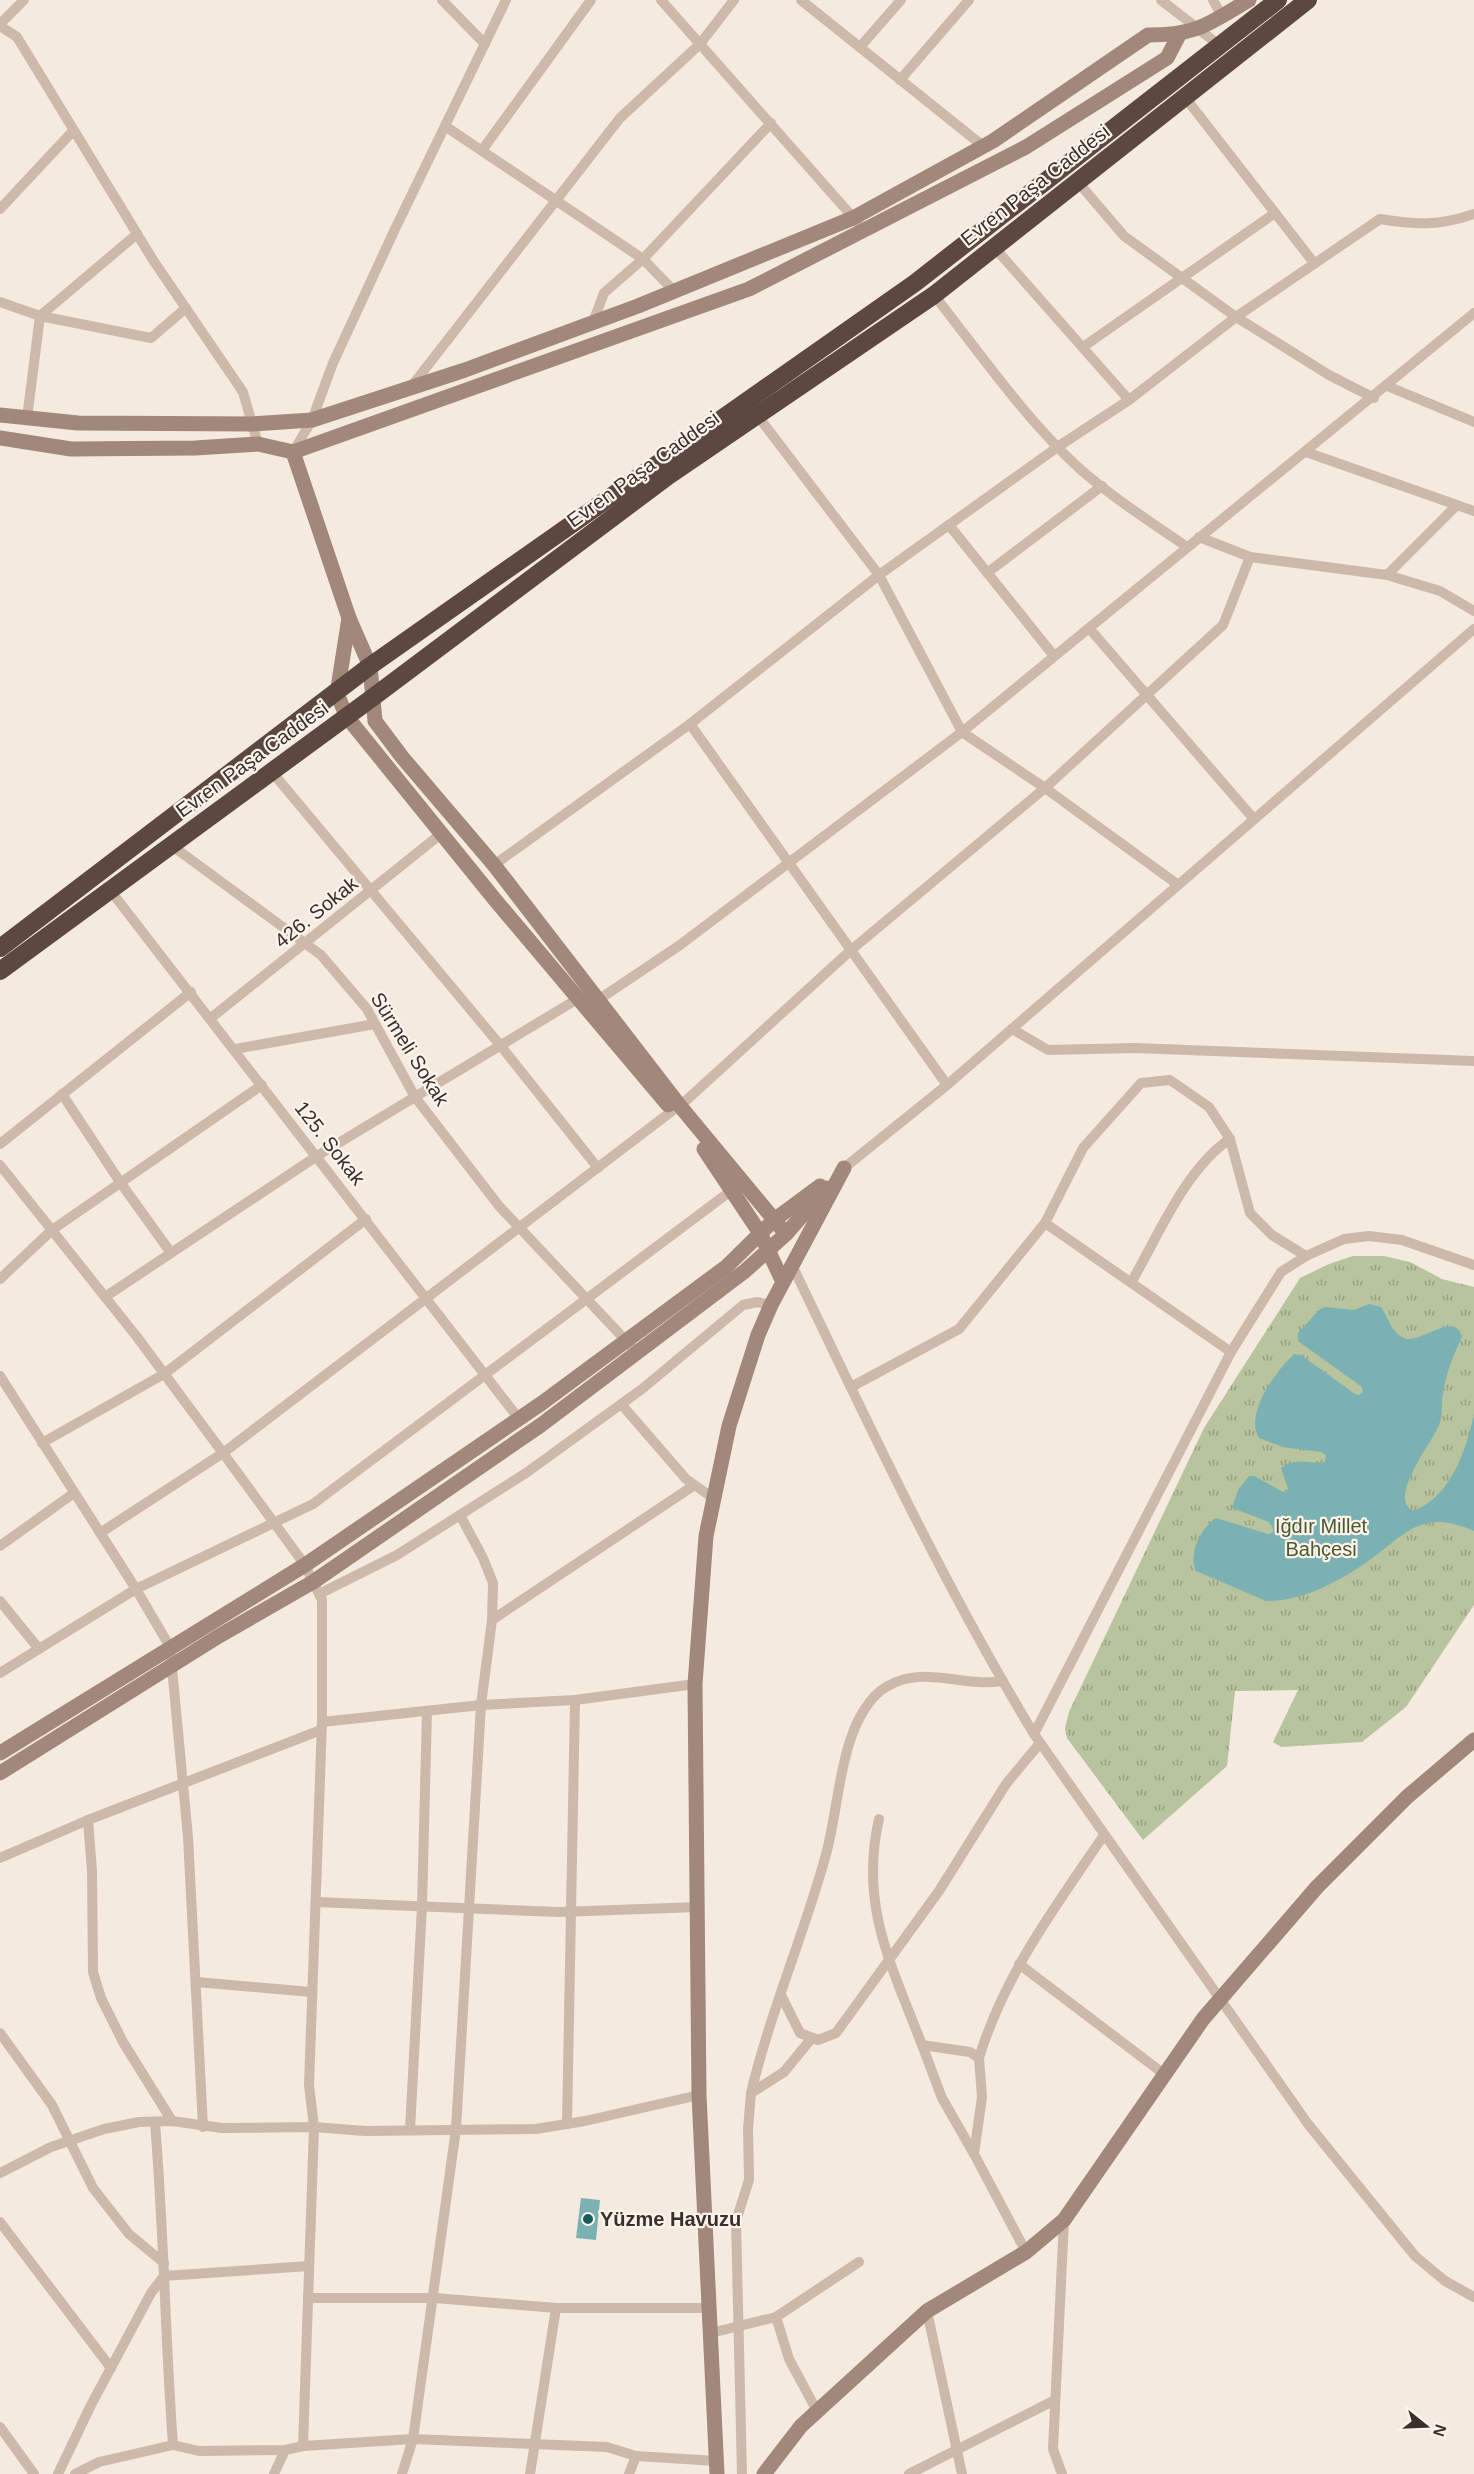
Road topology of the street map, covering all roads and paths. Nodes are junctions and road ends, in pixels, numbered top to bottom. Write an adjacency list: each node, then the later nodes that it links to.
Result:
1 (24, 0): 16 (street)
2 (442, 0): 19 (street)
3 (506, 0): 19 (street)
4 (591, 0): 29 (street)
5 (661, 0): 20 (street)
6 (734, 0): 20 (street)
7 (801, 0): 22 (street)
8 (901, 0): 22 (street)
9 (969, 0): 23 (street)
10 (1161, 0): 17 (street)
11 (1213, 0): 15 (street)
12 (1249, 0): 15 (street)
13 (1278, 0): 21 (highway, Evren Paşa Caddesi)
14 (1308, 0): 24 (highway, Evren Paşa Caddesi)
15 (1222, 16): 17 (street)
16 (0, 25): 27 (street)
17 (1200, 29): 18 (street); 21 (street)
18 (1179, 35): 28 (street); 36 (street)
19 (485, 44): 26 (street)
20 (700, 44): 25 (street); 31 (street)
21 (1219, 45): 81 (highway, Evren Paşa Caddesi)
22 (860, 47): 23 (street)
23 (900, 80): 28 (street)
24 (1184, 96): 30 (highway, Evren Paşa Caddesi); 33 (street)
25 (771, 123): 35 (street); 39 (street)
26 (445, 126): 29 (street); 58 (street)
27 (73, 131): 32 (street); 37 (street)
28 (983, 146): 35 (street)
29 (483, 149): 31 (street)
30 (1077, 181): 38 (highway, Evren Paşa Caddesi); 41 (street)
31 (554, 200): 39 (street); 51 (street)
32 (0, 209)
33 (1275, 213): 40 (street); 41 (street)
34 (1474, 214): 40 (street)
35 (853, 218): 36 (street); 42 (street)
36 (865, 230): 64 (street)
37 (137, 234): 45 (street); 47 (street)
38 (994, 247): 43 (highway, Evren Paşa Caddesi); 50 (street)
39 (643, 259): 42 (street); 49 (street)
40 (1314, 263): 48 (street)
41 (1184, 279): 48 (street); 50 (street)
42 (674, 291): 49 (street)
43 (934, 295): 56 (highway, Evren Paşa Caddesi); 63 (street)
44 (0, 302): 47 (street)
45 (186, 308): 47 (street); 60 (street)
46 (1474, 313): 52 (street)
47 (40, 316): 57 (street)
48 (1236, 317): 53 (street); 54 (street)
49 (592, 322): 51 (street)
50 (1083, 347): 54 (street)
51 (411, 387): 58 (street)
52 (1387, 387): 53 (street); 59 (street)
53 (1374, 398): 65 (street)
54 (1130, 400): 63 (street)
55 (0, 415): 57 (street)
56 (757, 415): 74 (street); 84 (highway, Evren Paşa Caddesi)
57 (27, 418): 60 (street)
58 (312, 420): 60 (street); 64 (street)
59 (1474, 422)
60 (252, 424): 62 (street)
61 (0, 438): 62 (street)
62 (258, 444): 64 (street)
63 (1059, 446): 66 (street); 69 (street)
64 (293, 452): 77 (street)
65 (1306, 452): 67 (street); 70 (street)
66 (1102, 486): 71 (street); 73 (street)
67 (1456, 506): 68 (street); 75 (street)
68 (1474, 511)
69 (949, 525): 73 (street); 74 (street)
70 (1200, 537): 71 (street); 72 (street)
71 (1187, 547): 78 (street)
72 (1250, 557): 75 (street); 83 (street)
73 (987, 573): 80 (street)
74 (879, 575): 86 (street); 87 (street)
75 (1387, 575): 76 (street)
76 (1474, 611)
77 (349, 618): 81 (street); 82 (street)
78 (1089, 628): 80 (street); 83 (street)
79 (1474, 629): 90 (street)
80 (1054, 656): 87 (street)
81 (370, 666): 82 (highway, Evren Paşa Caddesi); 84 (street)
82 (337, 694): 85 (street); 99 (highway, Evren Paşa Caddesi)
83 (1145, 696): 89 (street); 90 (street)
84 (372, 698): 85 (highway, Evren Paşa Caddesi); 94 (street)
85 (347, 717): 88 (highway, Evren Paşa Caddesi); 91 (street)
86 (690, 724): 93 (street); 94 (street)
87 (962, 732): 89 (street); 93 (street)
88 (272, 772): 92 (highway, Evren Paşa Caddesi); 97 (street)
89 (1045, 788): 95 (street); 100 (street)
90 (1253, 818): 95 (street)
91 (442, 833): 97 (street, 426. Sokak); 103 (street)
92 (171, 845): 96 (highway, Evren Paşa Caddesi); 98 (street, Sürmeli Sokak)
93 (789, 864): 100 (street); 104 (street)
94 (494, 865): 104 (street)
95 (1177, 884): 107 (street)
96 (110, 890): 101 (highway, Evren Paşa Caddesi); 102 (street, 125. Sokak)
97 (369, 892): 98 (street, 426. Sokak); 108 (street)
98 (306, 944): 105 (street, 426. Sokak); 106 (street, Sürmeli Sokak)
99 (0, 948)
100 (850, 951): 112 (street); 115 (street)
101 (0, 971)
102 (191, 992): 105 (street, 125. Sokak); 113 (street)
103 (579, 998): 104 (street); 108 (street); 115 (street)
104 (598, 1000): 115 (street)
105 (211, 1018): 109 (street, 125. Sokak)
106 (375, 1024): 109 (street); 114 (street, Sürmeli Sokak)
107 (1012, 1029): 110 (street); 112 (street)
108 (500, 1045): 114 (street); 120 (street)
109 (235, 1049): 111 (street, 125. Sokak)
110 (1474, 1061)
111 (262, 1085): 118 (street, 125. Sokak); 122 (street)
112 (947, 1085): 121 (street)
113 (62, 1094): 117 (street); 122 (street)
114 (415, 1097): 118 (street); 127 (street, Sürmeli Sokak)
115 (676, 1108): 120 (street); 123 (street); 125 (street)
116 (1230, 1139): 126 (street); 134 (street); 138 (street)
117 (0, 1144)
118 (317, 1156): 124 (street, 125. Sokak); 133 (street)
119 (0, 1165): 128 (street)
120 (598, 1168): 127 (street)
121 (844, 1168): 125 (street); 130 (street); 132 (street)
122 (120, 1182): 128 (street); 133 (street)
123 (732, 1190): 129 (street); 142 (street)
124 (366, 1219): 141 (street, 125. Sokak); 147 (street)
125 (774, 1220): 129 (street); 130 (street)
126 (1045, 1223): 138 (street); 150 (street)
127 (519, 1228): 141 (street); 142 (street, Sürmeli Sokak)
128 (52, 1230): 137 (street); 140 (street)
129 (760, 1233): 131 (street); 144 (street)
130 (786, 1234): 131 (street); 132 (street)
131 (768, 1250): 139 (street); 146 (street)
132 (800, 1251): 135 (street)
133 (171, 1253): 140 (street)
134 (1306, 1256): 136 (street); 145 (street)
135 (792, 1265): 139 (street); 150 (street)
136 (1474, 1265)
137 (0, 1279)
138 (1132, 1281): 145 (street)
139 (783, 1282): 143 (street)
140 (105, 1297): 147 (street)
141 (425, 1297): 149 (street, 125. Sokak); 154 (street)
142 (586, 1300): 144 (street, Sürmeli Sokak); 149 (street)
143 (771, 1305): 151 (street); 157 (street)
144 (627, 1340): 146 (street, Sürmeli Sokak); 152 (street)
145 (1231, 1352): 177 (street)
146 (638, 1354): 163 (street)
147 (164, 1374): 153 (street); 154 (street)
148 (0, 1376): 153 (street)
149 (487, 1377): 152 (street, 125. Sokak); 159 (street)
150 (851, 1387): 171 (street)
151 (621, 1405): 155 (street); 158 (street)
152 (519, 1419): 162 (street)
153 (42, 1443): 156 (street)
154 (223, 1453): 159 (street); 160 (street)
155 (693, 1486): 157 (street); 166 (street)
156 (74, 1493): 160 (street); 161 (street)
157 (713, 1498): 172 (street)
158 (460, 1515): 163 (street); 166 (street)
159 (275, 1524): 162 (street); 164 (street)
160 (100, 1533): 164 (street)
161 (0, 1546)
162 (305, 1565): 163 (street); 167 (street)
163 (316, 1588): 169 (street); 176 (street)
164 (136, 1589): 167 (street); 168 (street)
165 (0, 1601): 168 (street)
166 (492, 1620): 174 (street)
167 (170, 1647): 169 (street); 179 (street)
168 (39, 1649): 170 (street)
169 (172, 1664): 180 (street); 181 (street)
170 (0, 1673)
171 (1002, 1681): 177 (street); 195 (street)
172 (695, 1684): 173 (street); 188 (street)
173 (575, 1700): 174 (street); 190 (street)
174 (481, 1705): 175 (street); 189 (street)
175 (427, 1712): 176 (street); 187 (street)
176 (322, 1726): 181 (street); 186 (street)
177 (1037, 1738): 184 (street); 191 (street)
178 (1474, 1740): 196 (street)
179 (0, 1753)
180 (0, 1773)
181 (182, 1783): 183 (street); 193 (street)
182 (879, 1819): 191 (street)
183 (88, 1820): 185 (street); 204 (street)
184 (1104, 1835): 192 (street); 196 (street)
185 (0, 1858)
186 (316, 1902): 187 (street); 194 (street)
187 (422, 1906): 189 (street); 210 (street)
188 (699, 1907): 190 (street); 203 (street)
189 (469, 1908): 190 (street); 209 (street)
190 (572, 1911): 206 (street)
191 (890, 1962): 198 (street); 199 (street)
192 (1019, 1964): 200 (street); 201 (street)
193 (196, 1982): 194 (street); 207 (street)
194 (311, 1992): 208 (street)
195 (782, 1995): 198 (street); 202 (street)
196 (1220, 2001): 201 (street); 221 (street)
197 (0, 2033): 211 (street)
198 (811, 2039): 202 (street)
199 (922, 2045): 200 (street); 212 (street)
200 (979, 2058): 212 (street)
201 (1164, 2074): 214 (street)
202 (751, 2093): 228 (street)
203 (699, 2095): 206 (street); 225 (street)
204 (172, 2121): 205 (street); 207 (street)
205 (154, 2124): 211 (street); 218 (street)
206 (567, 2124): 209 (street)
207 (203, 2127): 208 (street)
208 (314, 2127): 210 (street); 219 (street)
209 (456, 2129): 210 (street); 223 (street)
210 (410, 2130)
211 (71, 2140): 213 (street); 218 (street)
212 (974, 2154): 216 (street)
213 (0, 2173)
214 (1064, 2220): 216 (street); 231 (street)
215 (0, 2222): 230 (street)
216 (1026, 2252): 226 (street)
217 (859, 2262): 227 (street)
218 (164, 2263): 220 (street)
219 (309, 2266): 220 (street); 222 (street)
220 (164, 2276): 230 (street); 236 (street)
221 (1474, 2297)
222 (308, 2298): 223 (street); 237 (street)
223 (435, 2298): 224 (street); 234 (street)
224 (556, 2308): 225 (street); 235 (street)
225 (710, 2308): 229 (street)
226 (927, 2311): 232 (street); 239 (street)
227 (776, 2317): 228 (street); 232 (street)
228 (739, 2326): 229 (street); 249 (street)
229 (711, 2333): 241 (street)
230 (111, 2368): 243 (street)
231 (1055, 2400): 239 (street); 253 (street)
232 (817, 2411): 250 (street)
233 (0, 2427): 242 (street)
234 (413, 2439): 235 (street); 237 (street); 246 (street)
235 (536, 2443): 240 (street); 247 (street)
236 (173, 2445): 238 (street); 244 (street)
237 (303, 2446): 238 (street)
238 (285, 2450): 245 (street)
239 (956, 2451): 251 (street); 252 (street)
240 (636, 2456): 241 (street); 248 (street)
241 (717, 2468)
242 (34, 2474)
243 (58, 2474)
244 (75, 2474)
245 (274, 2474)
246 (402, 2474)
247 (530, 2474)
248 (629, 2474)
249 (742, 2474)
250 (764, 2474)
251 (909, 2474)
252 (962, 2474)
253 (1062, 2474)

